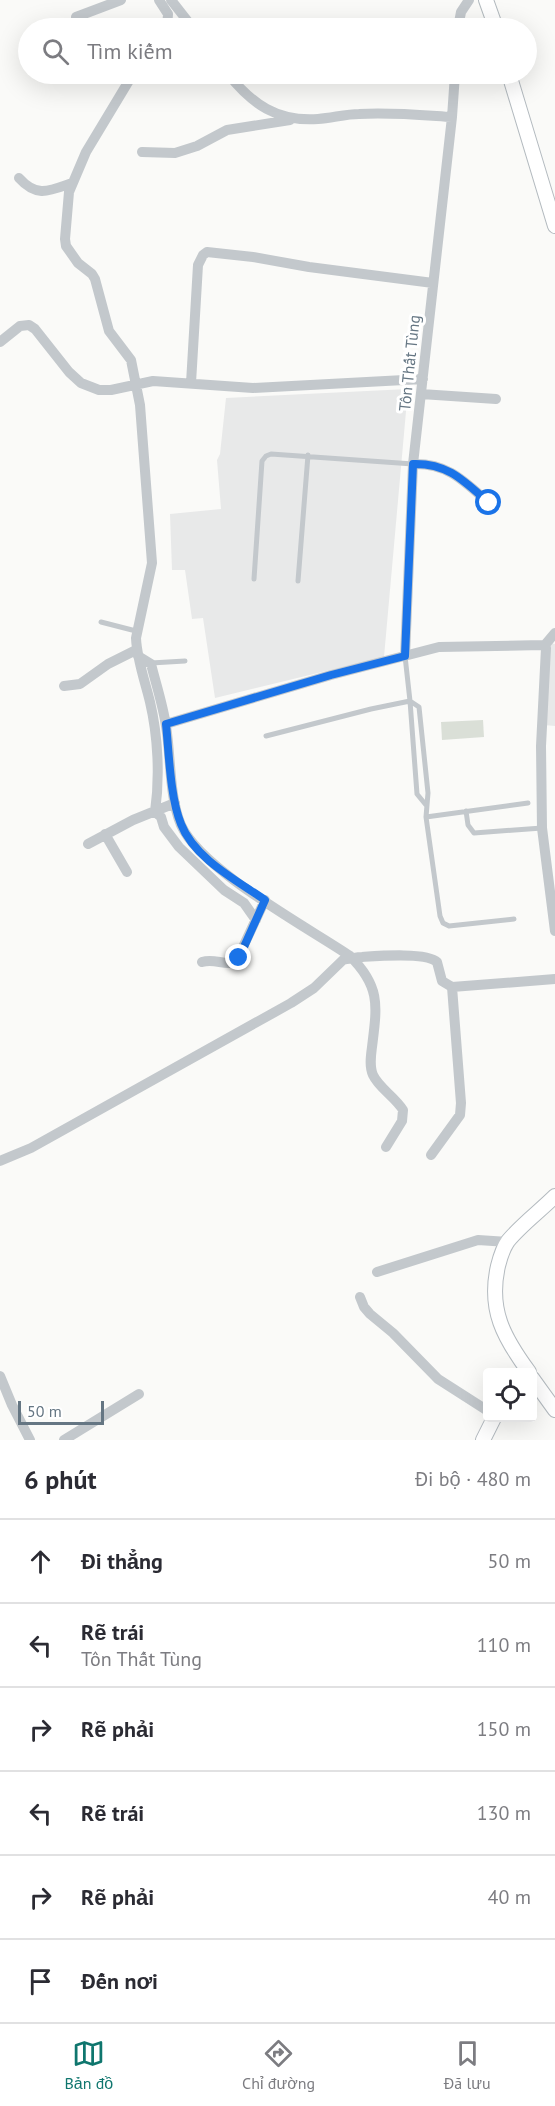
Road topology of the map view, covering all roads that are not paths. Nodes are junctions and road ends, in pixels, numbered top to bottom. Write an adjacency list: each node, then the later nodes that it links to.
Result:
1 (121, 0): 6 (street)
2 (159, 0): 7 (street)
3 (171, 0): 8 (street)
4 (469, 0): 9 (street)
5 (486, 0): 10 (street)
6 (76, 17)
7 (168, 18)
8 (186, 18)
9 (460, 18)
10 (492, 18)
11 (127, 84): 19 (street)
12 (237, 84): 16 (street)
13 (454, 84): 15 (street, Tôn Thất Tùng)
14 (512, 84): 20 (street)
15 (452, 117): 16 (street); 21 (street, Tôn Thất Tùng)
16 (296, 119): 17 (street)
17 (142, 152)
18 (19, 178): 19 (street)
19 (72, 183): 25 (street)
20 (555, 226)
21 (433, 283): 23 (street, Tôn Thất Tùng); 24 (street)
22 (0, 342): 25 (street)
23 (423, 379): 24 (street); 26 (street, Tôn Thất Tùng)
24 (191, 383): 25 (street)
25 (137, 384): 34 (street)
26 (421, 394): 27 (street); 29 (street, Tôn Thất Tùng)
27 (496, 399)
28 (308, 455): 29 (lane); 31 (lane); 32 (lane)
29 (413, 464): 30 (street); 38 (street, Tôn Thất Tùng)
30 (489, 503)
31 (254, 579)
32 (298, 581)
33 (101, 622): 34 (lane)
34 (136, 631): 37 (street)
35 (555, 633): 36 (street)
36 (544, 646): 38 (street); 48 (street)
37 (137, 653): 40 (street); 41 (street); 51 (street)
38 (405, 656): 42 (lane); 43 (street)
39 (185, 661): 40 (lane)
40 (151, 663): 43 (street)
41 (64, 686)
42 (411, 702): 44 (lane); 47 (lane); 47 (lane)
43 (166, 724): 45 (street)
44 (266, 735)
45 (175, 803): 51 (street); 57 (street)
46 (528, 803): 50 (lane)
47 (426, 805): 52 (lane)
48 (542, 809): 49 (street); 53 (street)
49 (555, 809)
50 (466, 811): 52 (lane); 53 (lane)
51 (155, 812): 54 (street); 59 (street)
52 (426, 817): 58 (lane)
53 (542, 828): 60 (street)
54 (105, 834): 55 (street); 56 (street)
55 (88, 844)
56 (127, 872)
57 (265, 900): 59 (street); 61 (street)
58 (514, 919)
59 (256, 920): 62 (street)
60 (555, 932)
61 (353, 958): 64 (street); 65 (street); 67 (street)
62 (202, 962)
63 (555, 979): 64 (street)
64 (452, 987): 66 (street)
65 (386, 1147)
66 (431, 1155)
67 (0, 1161)
68 (555, 1196): 69 (street)
69 (508, 1242): 70 (street); 72 (street)
70 (377, 1272)
71 (360, 1297): 76 (street)
72 (522, 1368)
73 (0, 1376): 79 (street)
74 (537, 1385): 77 (street)
75 (139, 1394): 80 (street)
76 (483, 1408)
77 (555, 1410)
78 (492, 1422): 81 (street)
79 (30, 1440)
80 (64, 1440)
81 (483, 1440)

